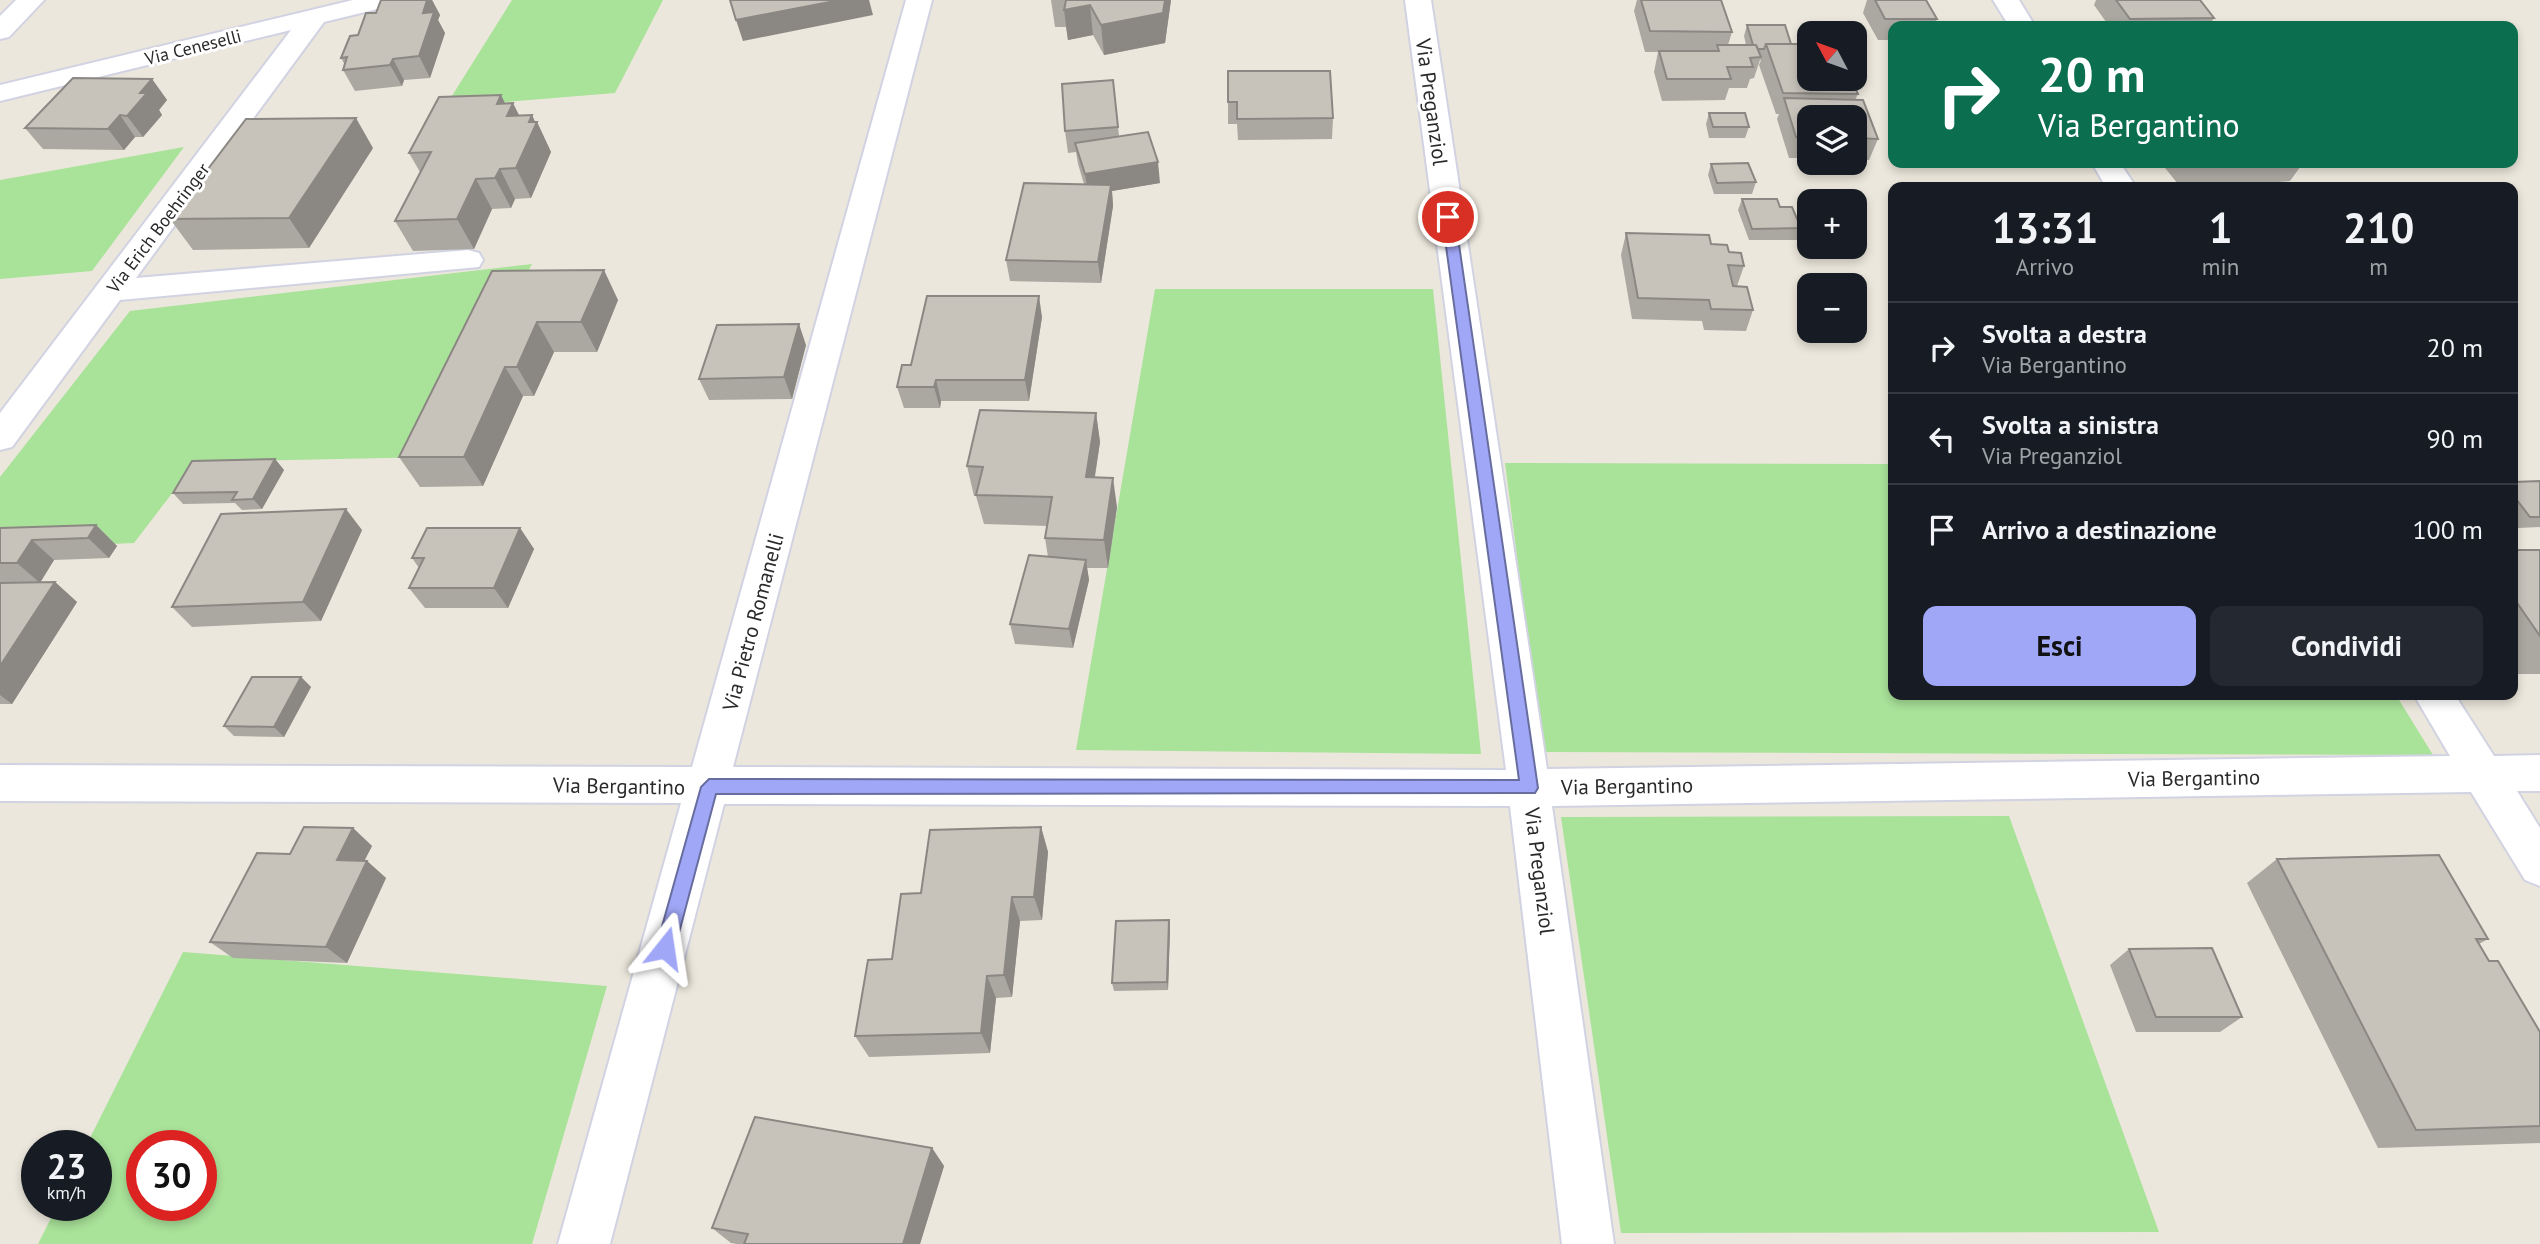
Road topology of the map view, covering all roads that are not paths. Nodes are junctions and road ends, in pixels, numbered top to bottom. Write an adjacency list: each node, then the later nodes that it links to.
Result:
1 (31, 0): 8 (street)
2 (386, 0): 6 (street, Via Ceneselli)
3 (919, 0): 17 (street, Via Pietro Romanelli)
4 (1418, 0): 18 (street, Via Preganziol)
5 (2006, 0): 7 (street)
6 (334, 10): 9 (street, Via Ceneselli); 11 (street, Via Erich Boehringer)
7 (2019, 21)
8 (0, 31)
9 (0, 93)
10 (468, 260): 11 (street)
11 (110, 290): 12 (street, Via Erich Boehringer)
12 (0, 438)
13 (2437, 700): 15 (street)
14 (2540, 773): 15 (street, Via Bergantino)
15 (2483, 774): 18 (street, Via Bergantino); 19 (street)
16 (0, 783): 17 (street, Via Bergantino)
17 (709, 787): 18 (street, Via Bergantino); 20 (street, Via Pietro Romanelli)
18 (1529, 788): 21 (street, Via Preganziol)
19 (2540, 866)
20 (584, 1244)
21 (1588, 1244)

